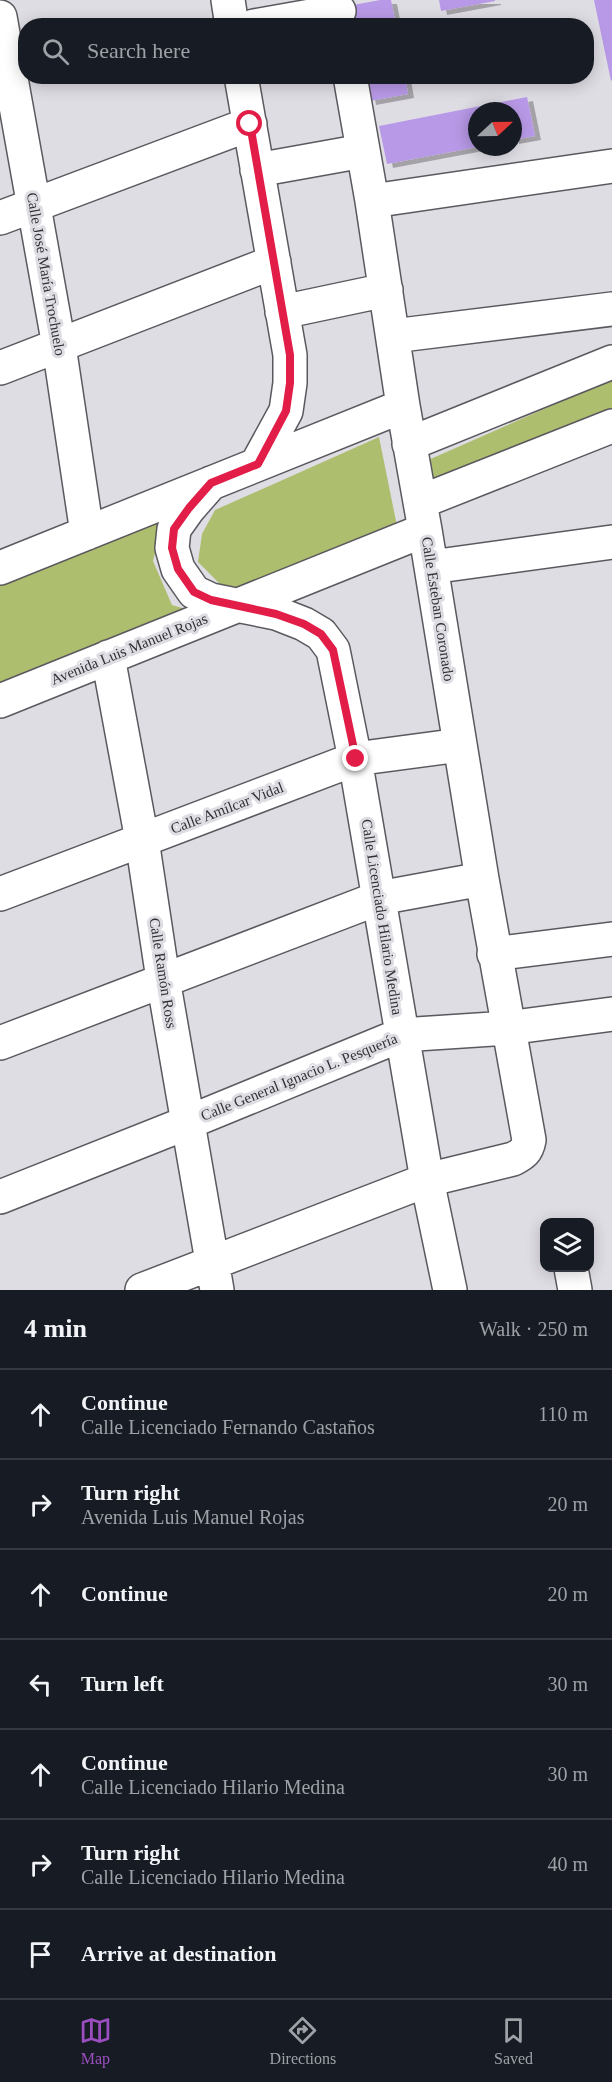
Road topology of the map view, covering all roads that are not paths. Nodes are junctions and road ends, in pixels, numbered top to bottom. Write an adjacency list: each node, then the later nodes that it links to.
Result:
1 (228, 0): 4 (street)
2 (339, 12): 5 (street)
3 (0, 17): 6 (street, Calle José María Trochuelo)
4 (231, 18)
5 (303, 18)
6 (12, 76): 14 (street, Calle José María Trochuelo)
7 (242, 84): 9 (street)
8 (351, 84): 10 (street, Calle Esteban Coronado)
9 (250, 124): 12 (street); 14 (street)
10 (363, 151): 12 (street); 13 (street, Calle Esteban Coronado)
11 (612, 166): 13 (street)
12 (257, 170): 16 (street)
13 (372, 201): 17 (street, Calle Esteban Coronado)
14 (33, 205): 15 (street); 21 (street, Calle José María Trochuelo)
15 (0, 218)
16 (274, 262): 19 (street); 21 (street)
17 (386, 290): 19 (street); 20 (street, Calle Esteban Coronado)
18 (612, 309): 20 (street)
19 (282, 312): 27 (street)
20 (393, 336): 24 (street, Calle Esteban Coronado)
21 (59, 346): 23 (street); 30 (street, Calle José María Trochuelo)
22 (612, 362): 26 (street)
23 (0, 368)
24 (403, 406): 26 (street, Calle Esteban Coronado); 27 (street)
25 (612, 426): 29 (street, Avenida Luis Manuel Rojas)
26 (409, 444): 29 (street, Calle Esteban Coronado)
27 (258, 464): 28 (street)
28 (211, 483): 30 (street); 34 (street, Calle Licenciado Hilario Medina)
29 (423, 516): 33 (street, Calle Esteban Coronado); 34 (street, Avenida Luis Manuel Rojas)
30 (87, 533): 32 (street)
31 (612, 542): 33 (street)
32 (0, 567)
33 (431, 567): 37 (street, Calle Esteban Coronado)
34 (239, 605): 35 (street, Avenida Luis Manuel Rojas); 38 (street, Calle Licenciado Hilario Medina)
35 (108, 657): 36 (street, Avenida Luis Manuel Rojas); 39 (street, Calle Ramón Ross)
36 (0, 701)
37 (460, 744): 38 (street, Calle Amílcar Vidal); 40 (street, Calle Esteban Coronado)
38 (356, 759): 39 (street, Calle Amílcar Vidal); 42 (street, Calle Licenciado Hilario Medina)
39 (142, 840): 41 (street, Calle Amílcar Vidal); 45 (street, Calle Ramón Ross)
40 (482, 879): 42 (street); 44 (street, Calle Esteban Coronado)
41 (0, 894)
42 (379, 898): 45 (street); 48 (street, Calle Licenciado Hilario Medina)
43 (612, 939): 44 (street)
44 (494, 954): 47 (street, Calle Esteban Coronado)
45 (163, 979): 49 (street); 50 (street, Calle Ramón Ross)
46 (612, 1014): 47 (street, Calle General Ignacio L. Pesquería)
47 (508, 1028): 48 (street, Calle General Ignacio L. Pesquería); 51 (street, Calle Esteban Coronado)
48 (401, 1035): 50 (street, Calle General Ignacio L. Pesquería); 51 (street, Calle Licenciado Hilario Medina)
49 (0, 1042)
50 (189, 1122): 52 (street, Calle General Ignacio L. Pesquería); 54 (street, Calle Ramón Ross)
51 (427, 1180): 54 (street); 55 (street, Calle Licenciado Hilario Medina)
52 (0, 1197)
53 (572, 1272): 57 (street)
54 (215, 1276): 56 (street)
55 (454, 1284)
56 (142, 1290)
57 (575, 1290)

